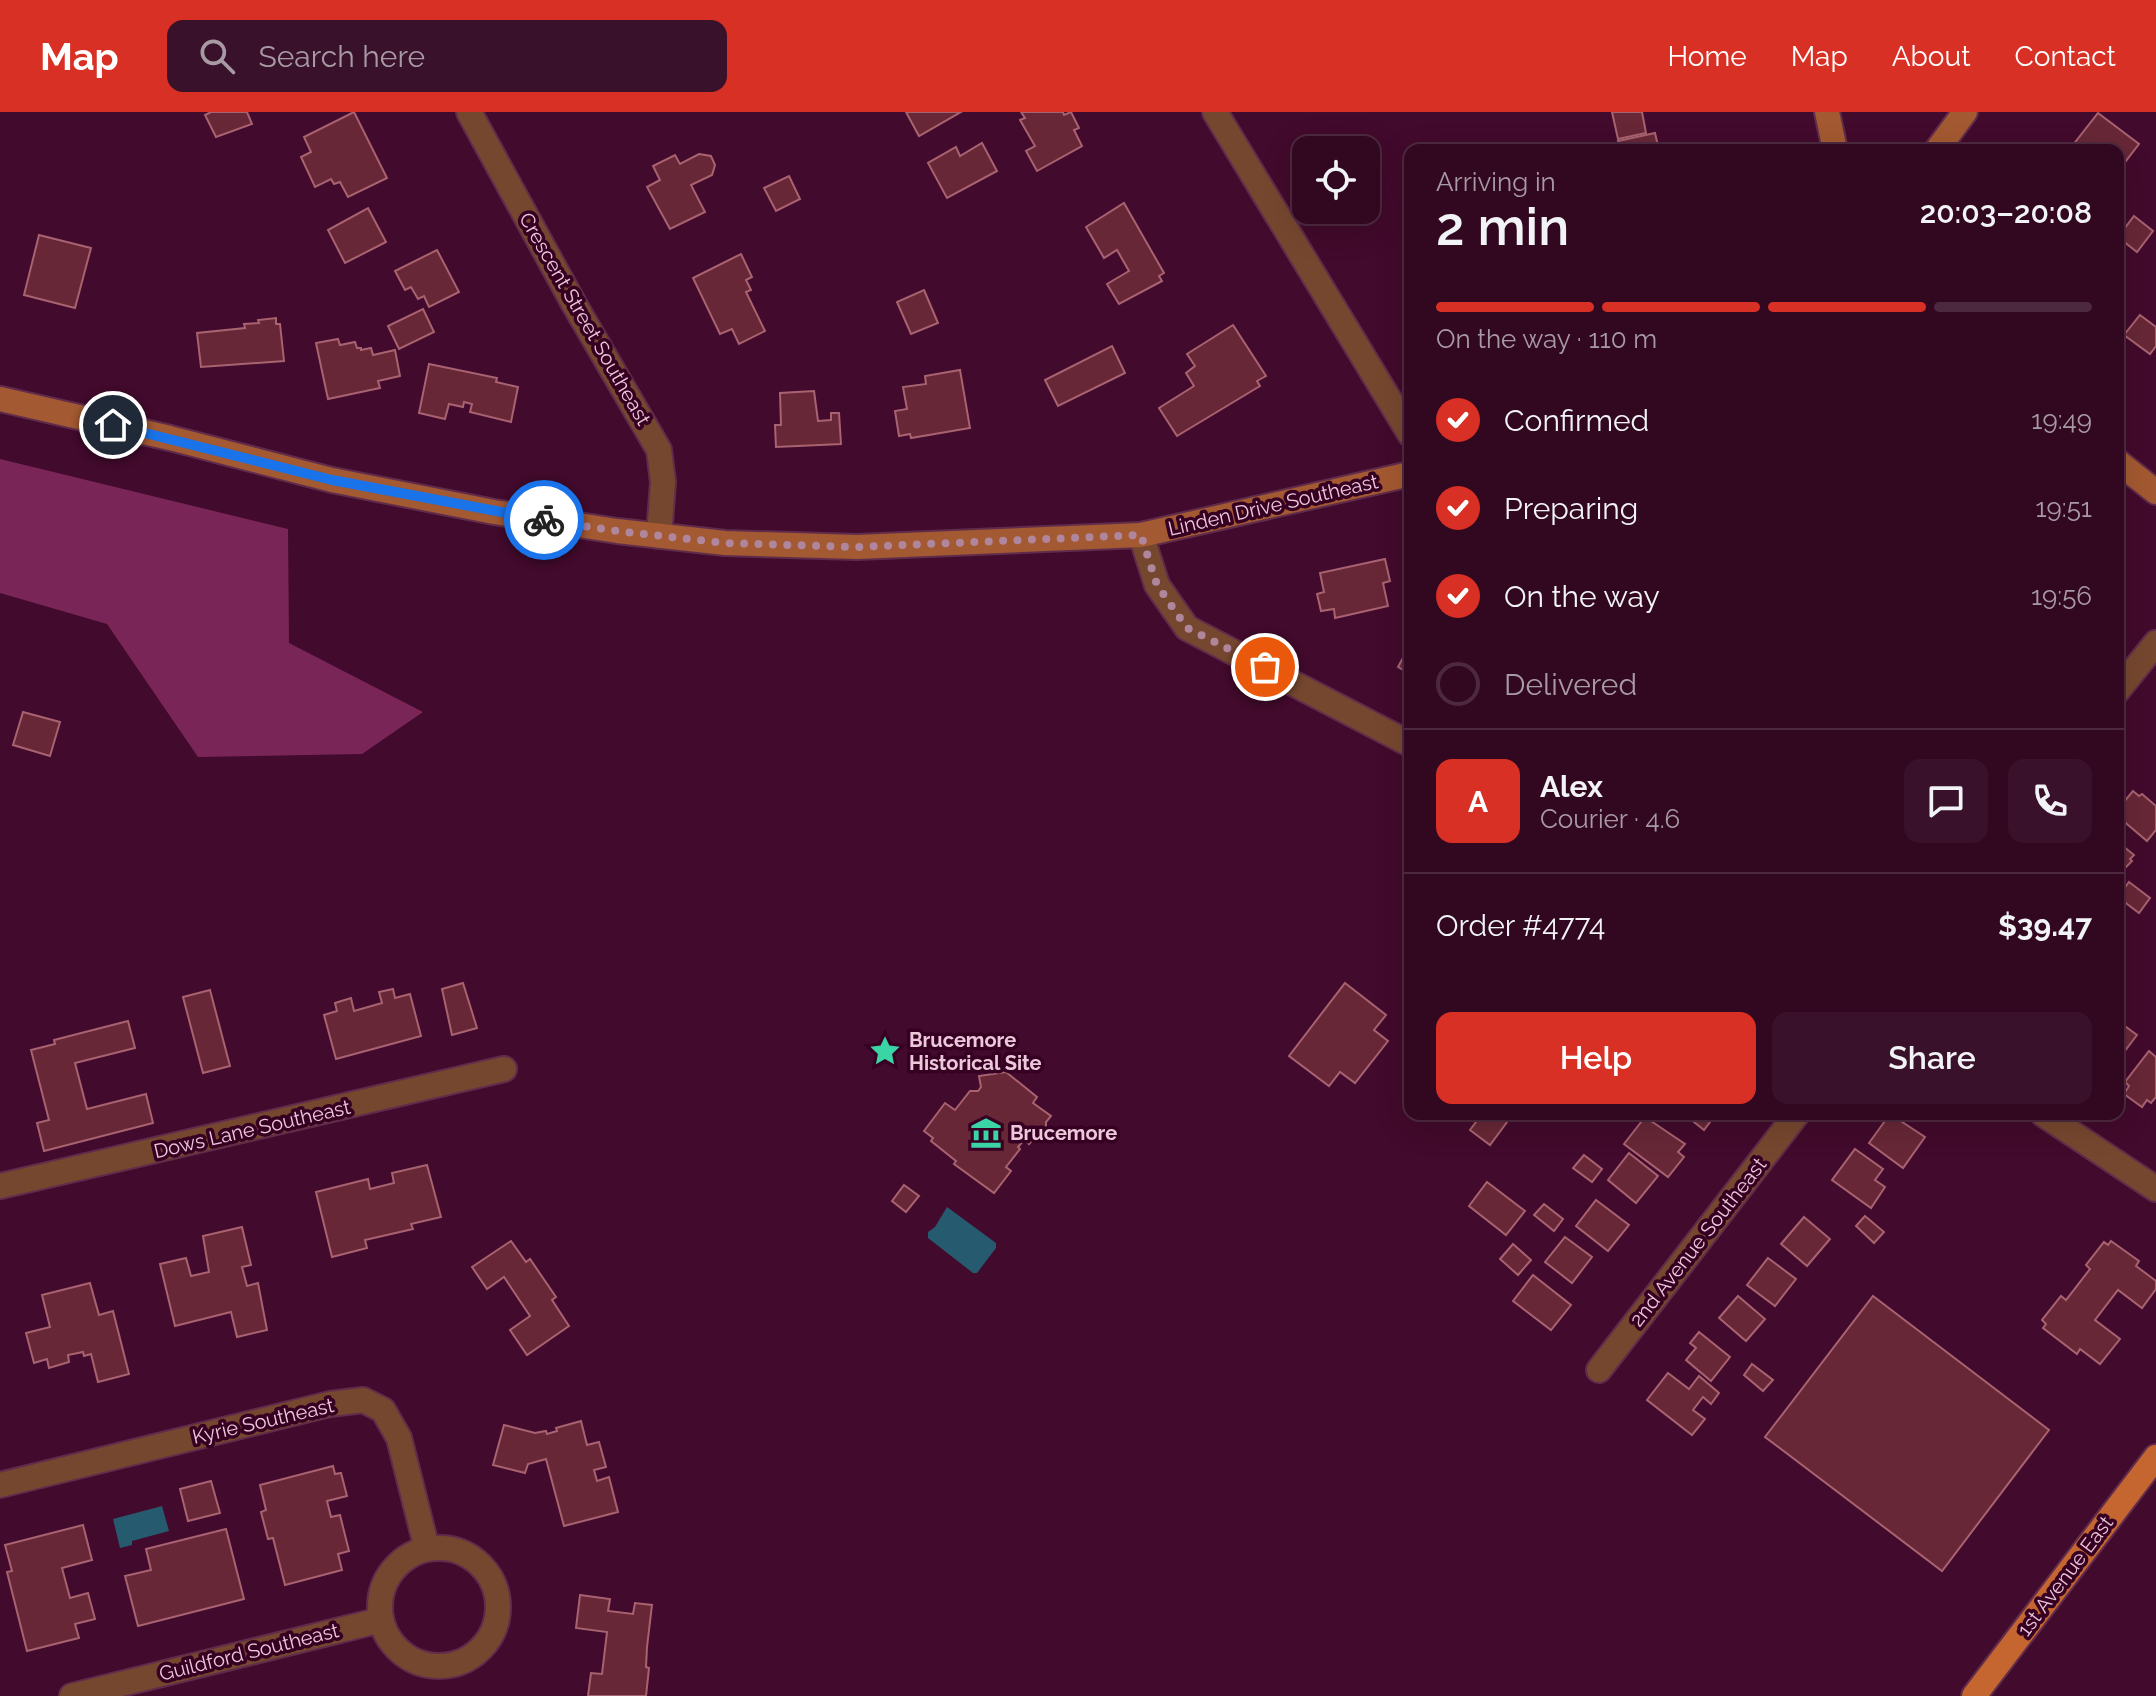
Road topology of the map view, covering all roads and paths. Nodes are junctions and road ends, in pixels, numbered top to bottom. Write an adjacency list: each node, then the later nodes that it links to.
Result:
1 (469, 112): 14 (street, Crescent Street Southeast)
2 (1215, 112): 9 (street)
3 (1828, 119): 5 (street); 6 (street)
4 (1951, 131): 7 (street)
5 (1834, 144)
6 (1843, 144)
7 (1930, 144)
8 (0, 399): 14 (street, Linden Drive Southeast)
9 (1404, 424)
10 (2124, 467): 12 (street)
11 (1404, 475): 13 (street, Linden Drive Southeast)
12 (2156, 492)
13 (1141, 535): 14 (street, Linden Drive Southeast); 17 (street)
14 (659, 536)
15 (2156, 643): 16 (street)
16 (2124, 683)
17 (1404, 741)
18 (504, 1069): 21 (street, Dows Lane Southeast)
19 (1792, 1120): 23 (street, 2nd Avenue Southeast)
20 (2052, 1120): 22 (street)
21 (0, 1186)
22 (2156, 1189)
23 (1599, 1370)
24 (2156, 1457): 29 (main road, 1st Avenue East)
25 (0, 1485): 26 (street, Kyrie Southeast)
26 (427, 1549): 27 (street); 27 (street)
27 (381, 1620): 28 (street, Guildford Southeast)
28 (72, 1696)
29 (1974, 1696)

